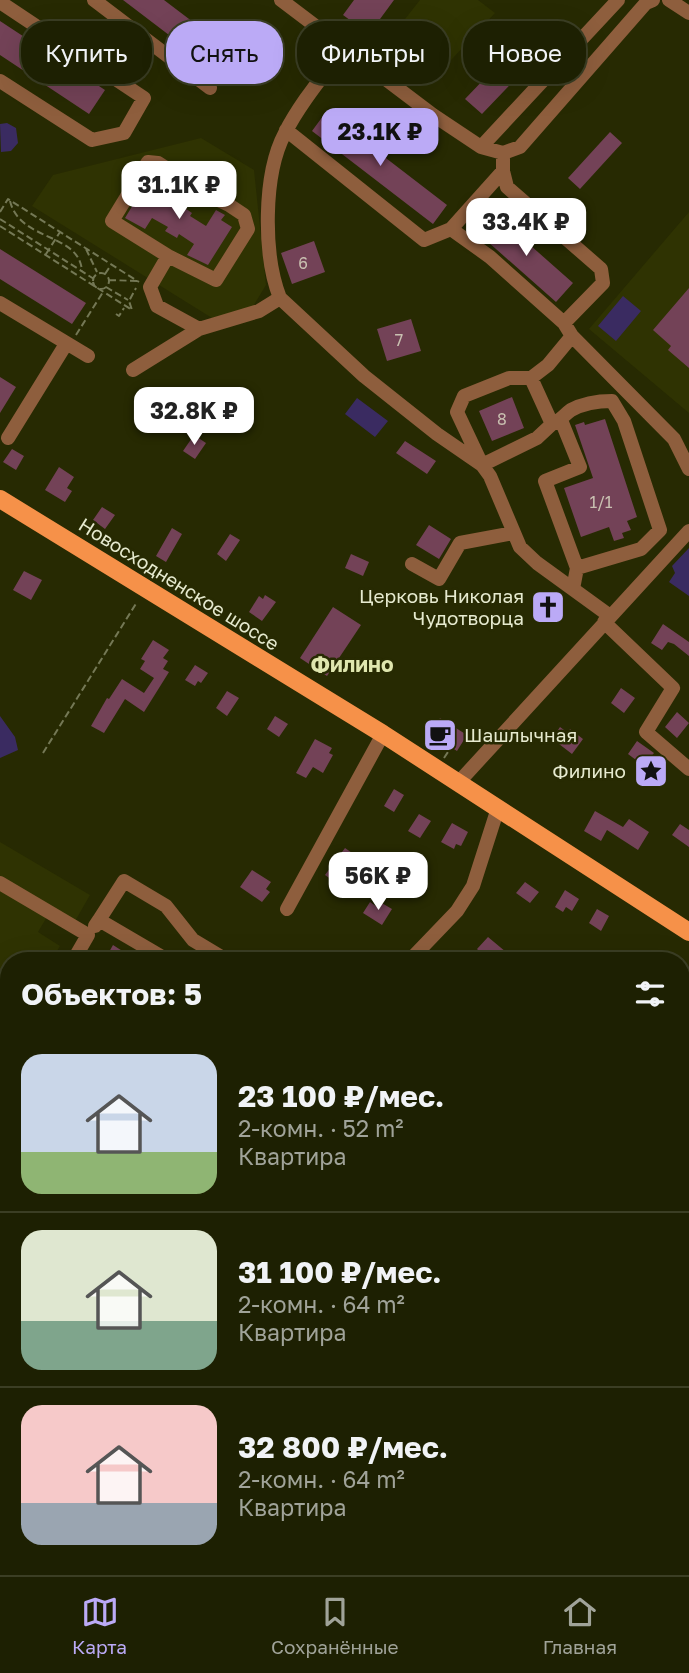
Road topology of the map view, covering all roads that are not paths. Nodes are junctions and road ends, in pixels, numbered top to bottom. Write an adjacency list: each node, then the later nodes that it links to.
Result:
1 (94, 0): 12 (street)
2 (618, 0): 14 (street)
3 (653, 0): 15 (street)
4 (669, 0): 7 (street)
5 (284, 1): 8 (street)
6 (0, 2): 9 (street)
7 (689, 12)
8 (310, 21)
9 (0, 81)
10 (319, 84): 13 (street)
11 (394, 84): 14 (street)
12 (210, 88)
13 (286, 130): 17 (street); 19 (street)
14 (481, 147): 15 (street)
15 (503, 153): 16 (street)
16 (503, 171): 17 (street); 22 (street)
17 (451, 229): 22 (street)
18 (168, 256): 18 (street); 21 (street)
19 (280, 298): 21 (street); 29 (street)
20 (0, 303): 23 (street)
21 (199, 330): 25 (street)
22 (568, 330): 26 (street); 30 (street)
23 (67, 345): 24 (street); 28 (street)
24 (88, 356)
25 (133, 370)
26 (531, 378): 27 (street); 29 (street)
27 (556, 422): 29 (street); 35 (street); 35 (street)
28 (8, 438)
29 (482, 465): 33 (street)
30 (689, 469)
31 (0, 499): 38 (main road, Новосходненское шоссе)
32 (689, 531): 37 (street)
33 (513, 533): 34 (street); 36 (street)
34 (412, 564)
35 (577, 568): 36 (street)
36 (573, 589): 37 (street)
37 (607, 619): 39 (street); 40 (street)
38 (383, 734): 40 (main road, Новосходненское шоссе); 43 (street)
39 (689, 769)
40 (458, 783): 41 (main road, Новосходненское шоссе)
41 (498, 808): 45 (main road, Новосходненское шоссе); 50 (street)
42 (0, 883): 46 (street)
43 (287, 909)
44 (99, 920): 46 (street); 48 (street); 49 (street)
45 (689, 932)
46 (88, 935): 47 (street)
47 (78, 952)
48 (154, 952)
49 (213, 952)
50 (418, 952)

